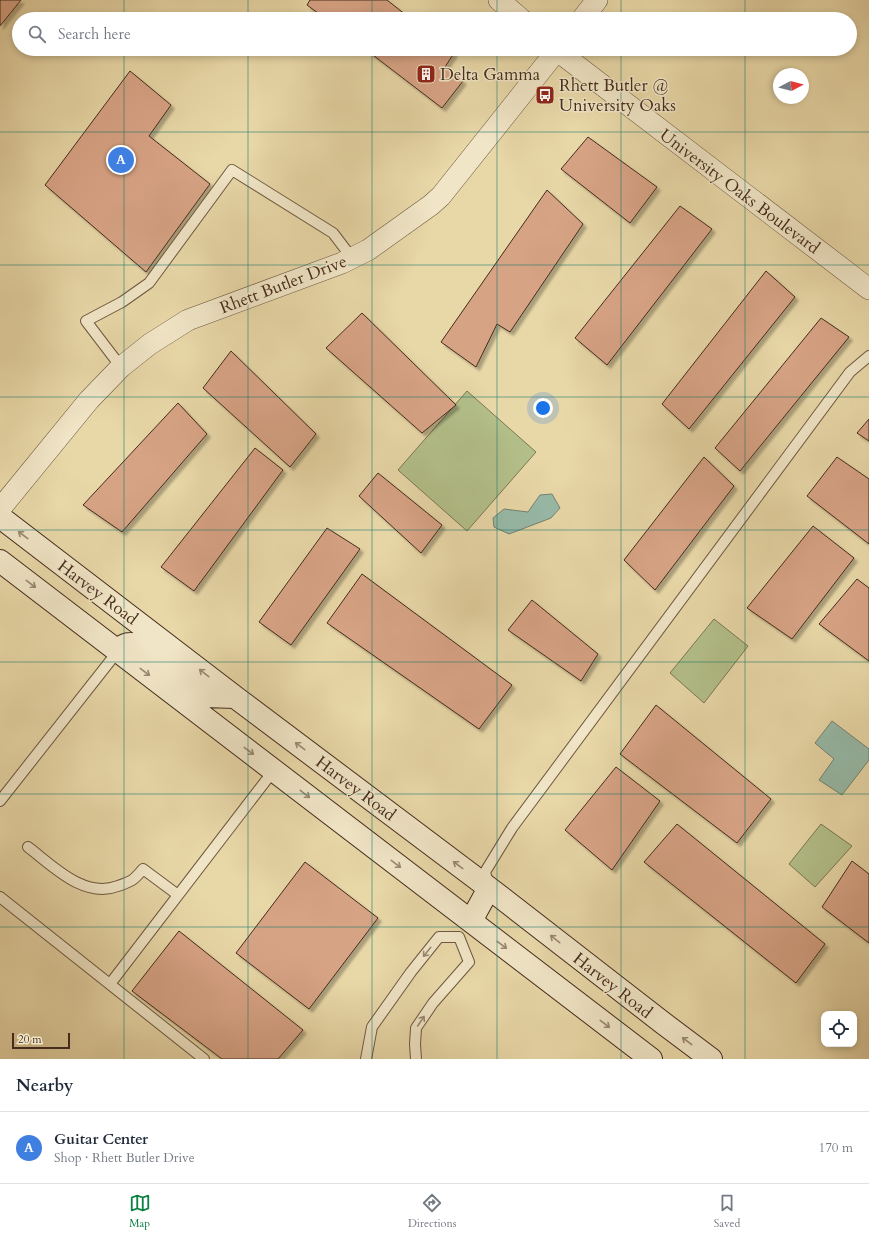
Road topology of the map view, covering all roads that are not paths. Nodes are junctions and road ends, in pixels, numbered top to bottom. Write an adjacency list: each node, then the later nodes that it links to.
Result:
1 (499, 0): 3 (street)
2 (597, 0): 4 (street)
3 (513, 12)
4 (588, 12)
5 (552, 56): 7 (street, Rhett Butler Drive)
6 (565, 56): 8 (street, University Oaks Boulevard)
7 (352, 258): 10 (street, Rhett Butler Drive); 10 (lane)
8 (869, 289)
9 (869, 356): 19 (lane)
10 (122, 367): 11 (street, Rhett Butler Drive)
11 (0, 509)
12 (0, 517): 15 (main road, Harvey Road, one-way to 12)
13 (0, 561): 14 (main road, Harvey Road, one-way to 14)
14 (118, 651): 15 (main road); 16 (main road, Harvey Road, one-way to 16); 17 (lane)
15 (235, 697): 19 (main road, Harvey Road, one-way to 15)
16 (274, 770): 20 (lane); 22 (main road, Harvey Road, one-way to 22)
17 (0, 801)
18 (28, 847): 20 (lane)
19 (489, 888): 22 (main road); 28 (main road, Harvey Road, one-way to 19)
20 (178, 896): 23 (lane)
21 (0, 897): 23 (lane)
22 (465, 929): 25 (lane, one-way to 25); 26 (lane, one-way to 22); 27 (main road, Harvey Road, one-way to 27)
23 (110, 984): 24 (lane)
24 (204, 1059)
25 (366, 1059)
26 (416, 1059)
27 (651, 1059)
28 (711, 1059)

